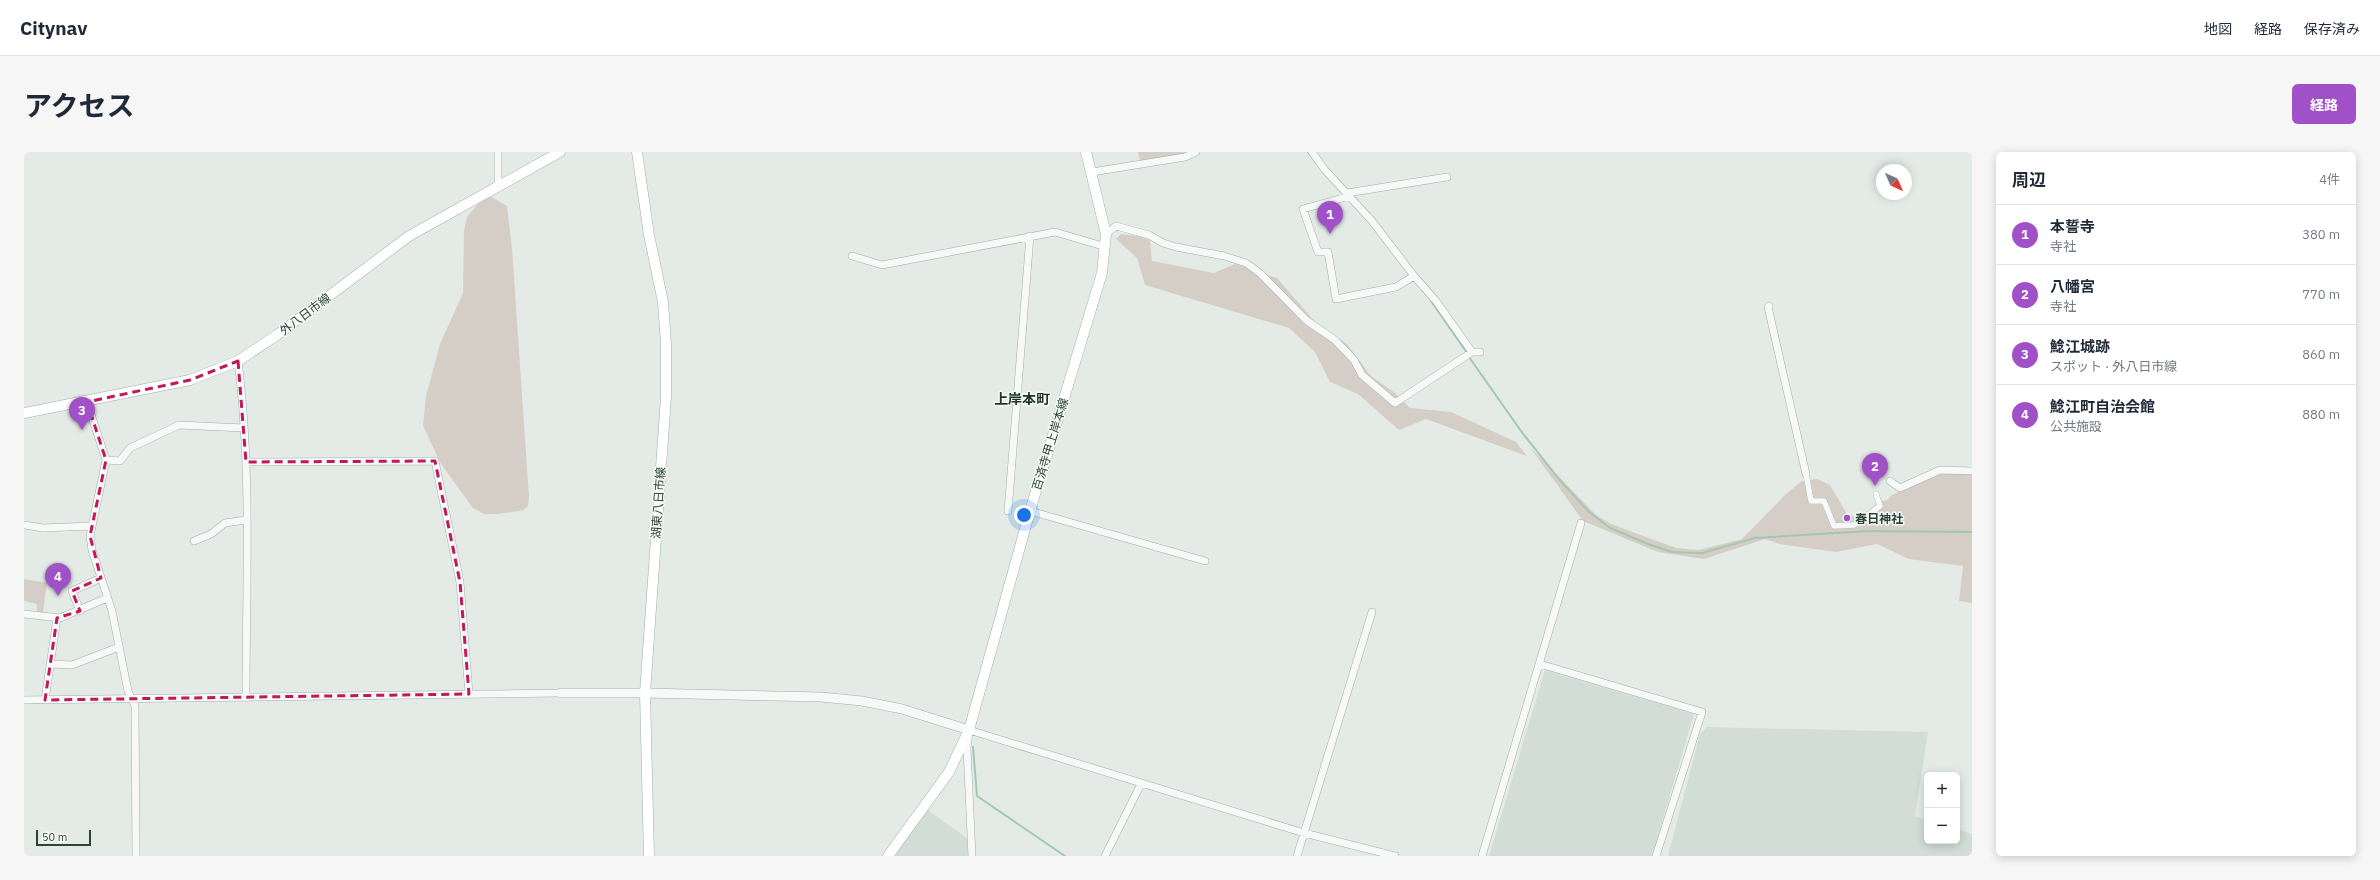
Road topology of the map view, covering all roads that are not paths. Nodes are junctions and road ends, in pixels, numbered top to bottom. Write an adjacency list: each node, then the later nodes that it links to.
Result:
1 (498, 152): 9 (street)
2 (560, 152): 9 (main road, 外八日市線)
3 (638, 152): 45 (main road, 湖東八日市線)
4 (1086, 152): 7 (main road, 百済寺甲上岸本線)
5 (1196, 152): 7 (street)
6 (1312, 152): 10 (street)
7 (1092, 172): 11 (main road, 百済寺甲上岸本線)
8 (1447, 177): 10 (street)
9 (498, 185): 17 (main road, 外八日市線)
10 (1348, 195): 15 (street); 15 (street)
11 (1106, 234): 13 (main road, 百済寺甲上岸本線); 15 (street)
12 (1030, 236): 13 (street); 14 (street); 27 (street)
13 (1106, 247): 28 (main road, 百済寺甲上岸本線)
14 (852, 256)
15 (1414, 276)
16 (1769, 306): 24 (street)
17 (238, 361): 18 (main road, 外八日市線); 20 (street)
18 (87, 402): 19 (main road, 外八日市線); 21 (street)
19 (24, 413)
20 (244, 428): 21 (street); 22 (street)
21 (106, 460): 32 (street)
22 (246, 462): 29 (street); 46 (street)
23 (1972, 471): 25 (street)
24 (1806, 474): 26 (street)
25 (1890, 481)
26 (1876, 494)
27 (1008, 511)
28 (1030, 511): 34 (street); 51 (main road, 百済寺甲上岸本線)
29 (246, 520): 33 (street); 48 (street)
30 (1581, 523): 43 (street)
31 (24, 525): 32 (street)
32 (91, 526): 35 (street)
33 (194, 541)
34 (1205, 561)
35 (101, 578): 36 (street); 37 (street)
36 (107, 598): 37 (street); 41 (street)
37 (80, 611): 40 (street)
38 (1372, 612): 53 (street)
39 (24, 614): 40 (street)
40 (57, 618): 42 (street)
41 (119, 646): 42 (street); 47 (street)
42 (50, 664): 50 (street)
43 (1540, 664): 61 (street); 62 (street)
44 (561, 693): 45 (street); 46 (street)
45 (645, 693): 51 (street); 55 (main road, 湖東八日市線)
46 (470, 694): 48 (street)
47 (132, 698): 48 (street); 50 (street); 54 (street)
48 (246, 698)
49 (24, 700): 50 (street)
50 (45, 700)
51 (969, 730): 52 (street); 56 (main road, 百済寺甲上岸本線); 57 (street)
52 (1141, 784): 53 (street); 58 (street)
53 (1304, 833): 59 (street); 60 (street)
54 (136, 856)
55 (649, 856)
56 (888, 856)
57 (972, 856)
58 (1105, 856)
59 (1297, 856)
60 (1394, 856)
61 (1482, 856)
62 (1656, 856)

